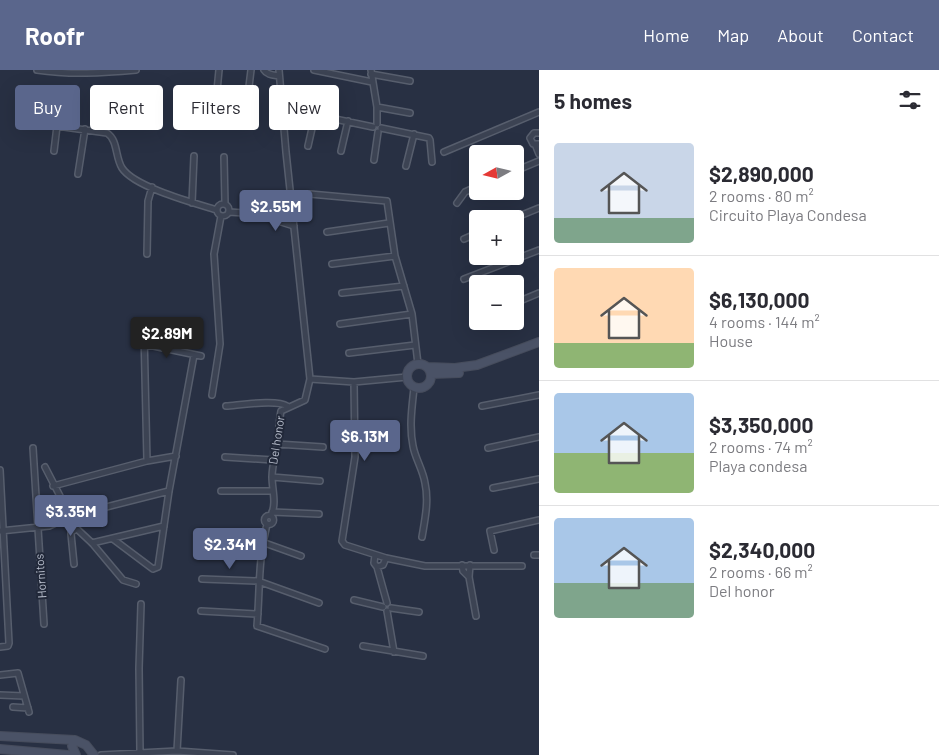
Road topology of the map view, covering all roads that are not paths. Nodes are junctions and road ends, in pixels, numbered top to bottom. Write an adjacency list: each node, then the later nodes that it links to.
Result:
1 (37, 70): 2 (street)
2 (136, 70)
3 (219, 70): 11 (street)
4 (251, 70): 12 (street)
5 (264, 70): 8 (street)
6 (314, 70): 10 (street)
7 (371, 72): 9 (street); 10 (street)
8 (279, 73): 40 (street)
9 (410, 81)
10 (372, 82): 13 (street)
11 (218, 85)
12 (250, 85)
13 (377, 107): 15 (street); 18 (street)
14 (539, 112): 27 (street)
15 (410, 113)
16 (339, 119): 17 (street)
17 (348, 121): 18 (street); 26 (street)
18 (378, 128): 22 (street); 31 (street)
19 (86, 129): 25 (street); 36 (street); 37 (street)
20 (312, 130): 24 (street)
21 (539, 132): 23 (street)
22 (414, 134): 32 (street); 34 (street)
23 (537, 144): 28 (street)
24 (308, 146)
25 (54, 151)
26 (341, 151)
27 (444, 152)
28 (539, 154)
29 (194, 156): 41 (street)
30 (224, 157): 43 (street)
31 (374, 160)
32 (432, 162)
33 (539, 162): 35 (street)
34 (406, 166)
35 (524, 168)
36 (78, 174)
37 (152, 187): 41 (street); 56 (street)
38 (469, 190): 42 (street)
39 (310, 194): 50 (street)
40 (291, 202): 48 (street); 51 (street)
41 (192, 203): 45 (street)
42 (458, 203)
43 (225, 204): 45 (street); 46 (street)
44 (539, 208): 47 (street)
45 (217, 210): 49 (street)
46 (229, 212): 48 (street); 49 (street)
47 (524, 214)
48 (275, 215): 51 (street)
49 (221, 216): 80 (street)
50 (389, 223): 52 (street); 57 (street)
51 (294, 226): 77 (street)
52 (327, 232)
53 (469, 237): 54 (street)
54 (464, 239)
55 (539, 250): 59 (street)
56 (147, 254)
57 (395, 256): 58 (street); 60 (street)
58 (332, 264)
59 (464, 279)
60 (404, 286): 61 (street); 64 (street)
61 (342, 293)
62 (539, 293): 63 (street)
63 (524, 299)
64 (412, 314): 65 (street); 69 (street)
65 (340, 324)
66 (144, 333): 68 (street)
67 (539, 342): 75 (street)
68 (144, 344): 72 (street); 93 (street)
69 (415, 345): 71 (street); 74 (street)
70 (539, 346): 75 (street)
71 (349, 353)
72 (194, 355): 73 (street); 90 (street)
73 (201, 356)
74 (418, 364): 75 (street); 76 (street)
75 (430, 371): 79 (street)
76 (406, 377): 78 (street); 79 (street)
77 (310, 379): 78 (street); 83 (street, Del honor)
78 (354, 382): 118 (street)
79 (414, 388): 112 (street)
80 (212, 395)
81 (539, 395): 84 (street)
82 (226, 406): 83 (street)
83 (288, 406): 86 (street, Del honor)
84 (482, 406)
85 (539, 437): 89 (street)
86 (277, 444): 87 (street); 92 (street, Del honor)
87 (323, 447)
88 (33, 448): 109 (street, Hornitos)
89 (488, 448)
90 (176, 456): 93 (street); 101 (street)
91 (225, 457): 92 (street)
92 (273, 460): 96 (street, Del honor)
93 (147, 461): 99 (street)
94 (45, 467): 99 (street)
95 (0, 470): 111 (street)
96 (272, 477): 98 (street); 103 (street, Del honor)
97 (539, 479): 100 (street)
98 (320, 480)
99 (53, 486): 106 (street)
100 (493, 488)
101 (169, 491): 106 (street); 108 (street)
102 (220, 491): 103 (street)
103 (273, 491): 104 (street, Del honor)
104 (272, 514): 105 (street); 116 (street, Del honor)
105 (319, 514)
106 (71, 516): 109 (street); 110 (street)
107 (539, 520): 117 (street)
108 (164, 526): 113 (street); 113 (street)
109 (38, 528): 111 (street); 139 (street, Hornitos)
110 (77, 530): 114 (street); 121 (street)
111 (2, 531): 141 (street)
112 (422, 537)
113 (113, 539): 114 (street)
114 (92, 543): 129 (street)
115 (203, 544): 116 (street)
116 (262, 544): 119 (street); 128 (street)
117 (494, 550)
118 (375, 554): 120 (street); 125 (street)
119 (301, 556)
120 (386, 558): 122 (street); 125 (street)
121 (74, 564)
122 (462, 565): 123 (street); 126 (street)
123 (470, 565): 124 (street); 126 (street)
124 (522, 566)
125 (377, 567): 133 (street)
126 (468, 576): 138 (street)
127 (202, 579): 128 (street)
128 (258, 581): 131 (street); 137 (street)
129 (136, 584)
130 (354, 600): 133 (street)
131 (319, 603)
132 (141, 604): 154 (street)
133 (385, 605): 134 (street)
134 (389, 610): 136 (street); 143 (street)
135 (201, 611): 137 (street)
136 (419, 612)
137 (258, 614): 142 (street)
138 (476, 616)
139 (44, 624)
140 (363, 646): 143 (street)
141 (0, 647)
142 (325, 649)
143 (394, 652): 144 (street)
144 (423, 656)
145 (0, 675): 148 (street)
146 (181, 680): 153 (street)
147 (0, 695): 148 (street)
148 (24, 696): 149 (street)
149 (12, 707)
150 (0, 736): 151 (street)
151 (75, 740): 156 (street); 157 (street)
152 (0, 749): 155 (street)
153 (177, 751): 154 (street); 160 (street)
154 (140, 752): 159 (street)
155 (68, 755)
156 (76, 755)
157 (94, 755)
158 (101, 755): 159 (street)
159 (111, 755)
160 (233, 755)

